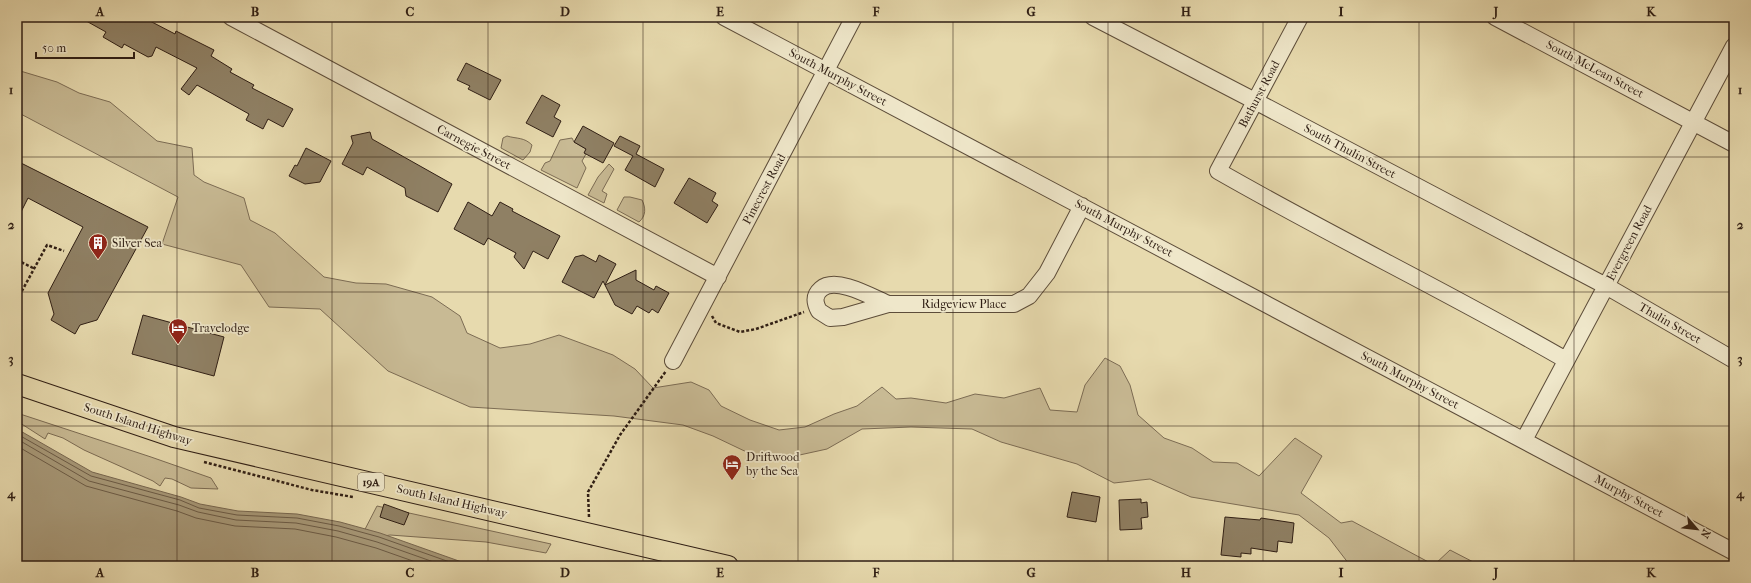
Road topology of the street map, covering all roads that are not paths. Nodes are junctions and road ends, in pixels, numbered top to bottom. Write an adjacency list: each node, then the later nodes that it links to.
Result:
1 (231, 17): 13 (street, Carnegie Street)
2 (724, 17): 8 (street, South Murphy Street)
3 (854, 17): 8 (street, Pinecrest Road)
4 (1093, 17): 9 (street, South Thulin Street)
5 (1300, 17): 9 (street, Bathurst Road)
6 (1495, 17): 10 (street, South McLean Street)
7 (1734, 46): 10 (street, Evergreen Road)
8 (826, 71): 12 (street, South Murphy Street); 13 (street, Pinecrest Road)
9 (1256, 101): 14 (street, South Thulin Street); 16 (street, Bathurst Road)
10 (1694, 122): 11 (street, South McLean Street); 14 (street, Evergreen Road)
11 (1734, 144)
12 (1082, 206): 15 (street, Ridgeview Place); 20 (street, South Murphy Street)
13 (718, 277): 18 (street, Pinecrest Road)
14 (1606, 286): 16 (street, Evergreen Road); 17 (street, Thulin Street)
15 (888, 304): 15 (street, Ridgeview Place)
16 (1566, 360): 20 (street, Evergreen Road)
17 (1734, 360)
18 (673, 361)
19 (17, 384): 22 (main road, South Island Highway / 19A)
20 (1524, 440): 21 (street, Murphy Street)
21 (1734, 552)
22 (728, 566)

